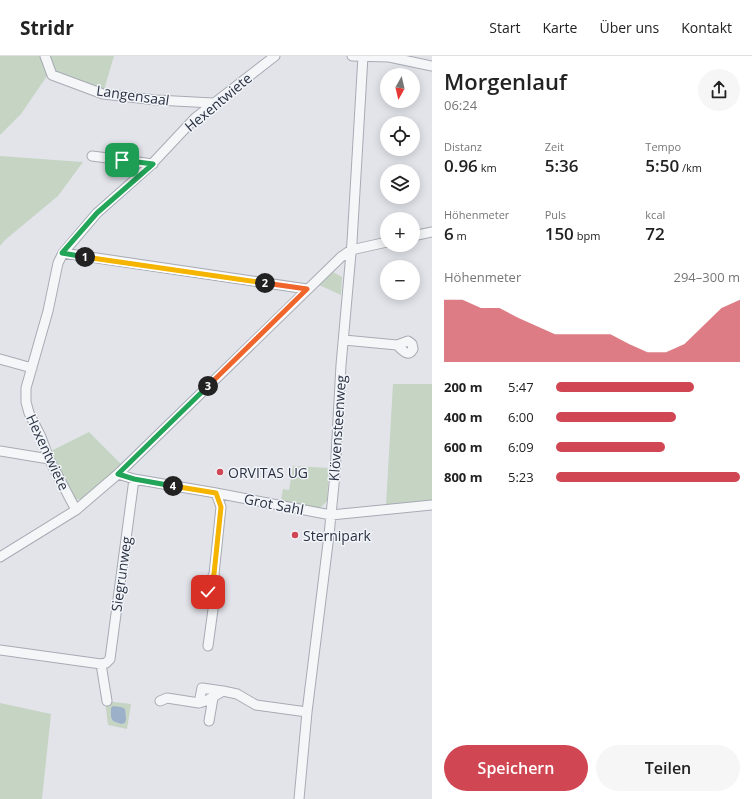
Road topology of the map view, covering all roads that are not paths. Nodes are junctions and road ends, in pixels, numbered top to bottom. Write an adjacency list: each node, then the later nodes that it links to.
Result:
1 (45, 56): 6 (street, Langensaal)
2 (275, 56): 6 (street, Hexentwiete)
3 (352, 56): 4 (street)
4 (363, 56): 5 (street); 12 (street, Klövensteenweg)
5 (432, 66)
6 (213, 104): 8 (street, Hexentwiete)
7 (92, 156): 8 (street)
8 (153, 164): 13 (street, Hexentwiete)
9 (432, 232): 10 (street)
10 (420, 235)
11 (380, 244): 12 (street)
12 (351, 250): 14 (street); 15 (street, Klövensteenweg)
13 (62, 253): 16 (street); 20 (street, Hexentwiete)
14 (335, 264): 15 (street); 16 (street)
15 (350, 270): 17 (street, Klövensteenweg)
16 (307, 289): 23 (street)
17 (344, 340): 18 (street); 30 (street, Klövensteenweg)
18 (397, 345)
19 (0, 359): 20 (street)
20 (32, 368): 22 (street, Hexentwiete)
21 (0, 451): 22 (street)
22 (49, 459): 29 (street, Hexentwiete)
23 (118, 474): 24 (street, Grot Sahl); 29 (street)
24 (134, 479): 25 (street, Grot Sahl); 34 (street, Siegrunweg)
25 (216, 493): 26 (street, Grot Sahl); 28 (street)
26 (231, 496): 28 (street); 30 (street, Grot Sahl)
27 (432, 505): 30 (street, Grot Sahl)
28 (221, 507): 32 (street)
29 (76, 510): 31 (street)
30 (331, 515): 40 (street, Klövensteenweg)
31 (0, 557)
32 (208, 646)
33 (0, 650): 34 (street)
34 (101, 664): 38 (street)
35 (223, 691): 36 (street); 39 (street); 40 (street)
36 (213, 698): 39 (street); 41 (street)
37 (160, 701): 39 (street)
38 (107, 702)
39 (199, 703)
40 (306, 712): 42 (street, Klövensteenweg)
41 (209, 721)
42 (299, 799)

